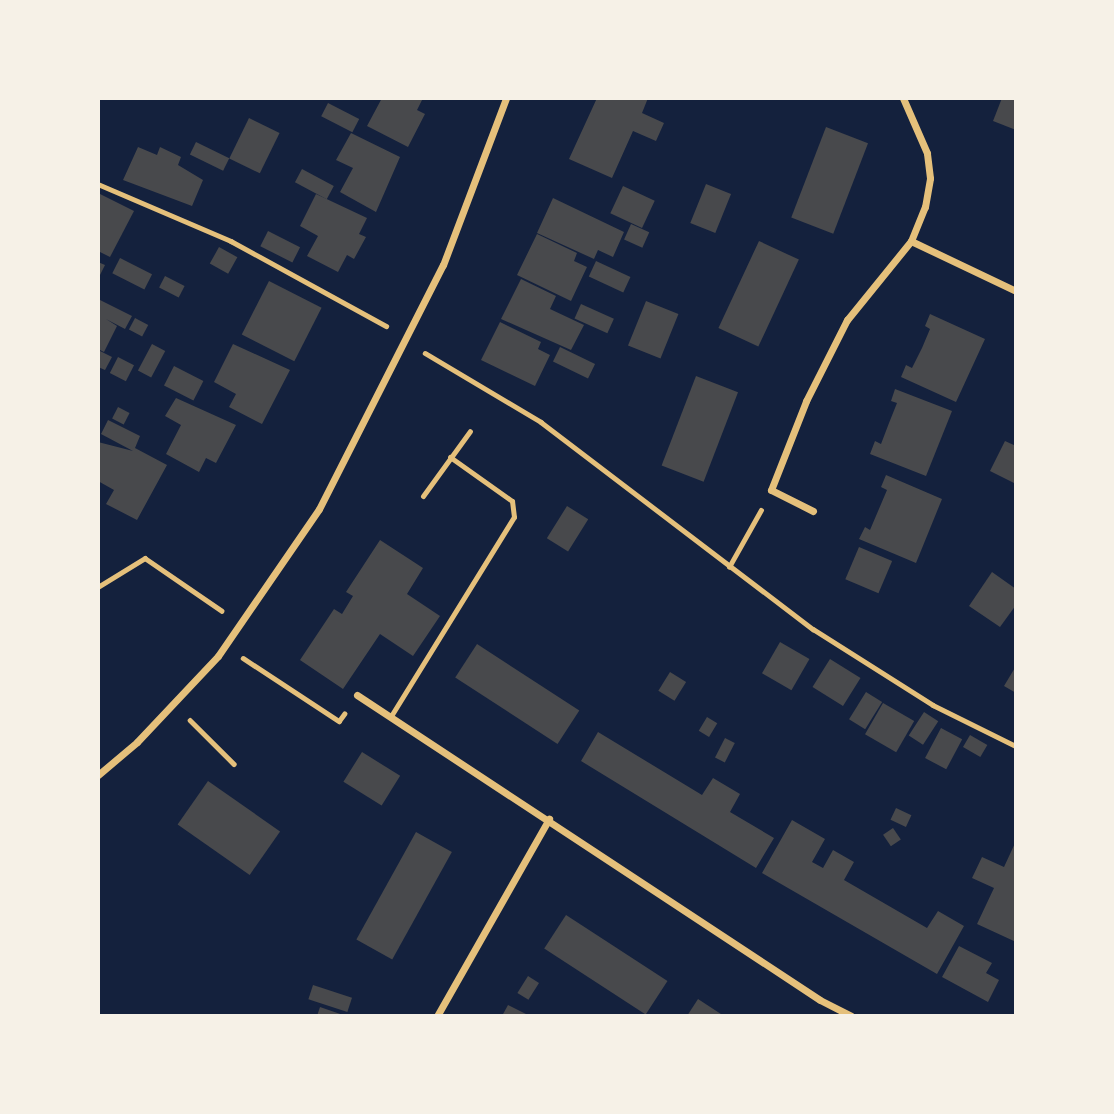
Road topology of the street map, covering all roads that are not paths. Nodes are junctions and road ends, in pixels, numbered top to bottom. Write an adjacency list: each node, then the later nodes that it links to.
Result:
1 (506, 98): 12 (street)
2 (903, 98): 3 (street)
3 (911, 241): 5 (street); 9 (street)
4 (1016, 280): 5 (street)
5 (1014, 290)
6 (470, 431): 7 (lane)
7 (450, 457): 8 (lane); 11 (lane)
8 (422, 496)
9 (813, 511)
10 (357, 695): 11 (street)
11 (391, 716): 13 (street)
12 (98, 775)
13 (549, 819): 14 (street); 15 (street)
14 (437, 1016)
15 (851, 1016)

